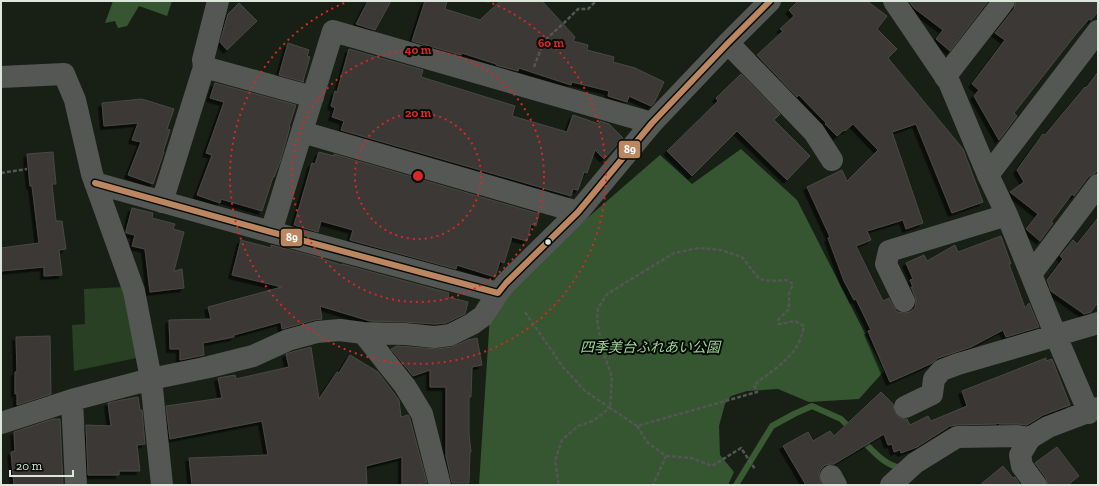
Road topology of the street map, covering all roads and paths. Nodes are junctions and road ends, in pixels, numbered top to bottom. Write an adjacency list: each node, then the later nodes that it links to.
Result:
1 (218, 1): 8 (street)
2 (596, 1): 11 (path)
3 (770, 1): 7 (street)
4 (894, 1): 10 (street)
5 (1004, 1): 10 (street)
6 (1098, 31): 18 (street)
7 (728, 43): 13 (street); 15 (street)
8 (204, 67): 12 (street); 21 (street)
9 (1, 77): 19 (street)
10 (945, 77): 18 (street)
11 (526, 87): 12 (street); 13 (street)
12 (313, 97): 14 (street)
13 (652, 123): 22 (street)
14 (302, 132): 22 (street); 24 (street)
15 (832, 160)
16 (27, 169): 17 (path)
17 (1, 172)
18 (988, 175): 23 (street)
19 (95, 183): 21 (street); 32 (street)
20 (1098, 185): 25 (street)
21 (162, 202): 24 (street)
22 (578, 212): 26 (street)
23 (1007, 215): 25 (street); 27 (street)
24 (271, 232): 26 (street)
25 (1031, 274): 31 (street)
26 (506, 289): 30 (street)
27 (904, 301)
28 (525, 312): 35 (path)
29 (1098, 323): 31 (street)
30 (363, 333): 32 (street); 44 (street)
31 (1056, 336): 34 (street); 36 (street)
32 (151, 379): 33 (street); 43 (street)
33 (72, 400): 37 (street); 42 (street)
34 (905, 407)
35 (610, 408): 38 (path); 38 (path); 45 (path)
36 (1093, 410): 39 (street)
37 (1, 423)
38 (637, 426): 40 (path)
39 (1030, 438): 47 (street); 48 (street)
40 (666, 456): 41 (path); 46 (path)
41 (755, 468)
42 (76, 485)
43 (162, 485)
44 (440, 485)
45 (559, 485)
46 (653, 485)
47 (891, 485)
48 (1036, 485)

